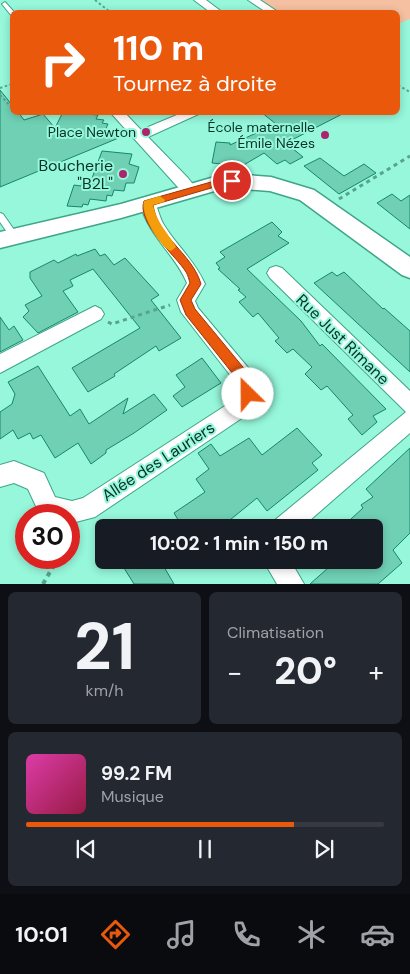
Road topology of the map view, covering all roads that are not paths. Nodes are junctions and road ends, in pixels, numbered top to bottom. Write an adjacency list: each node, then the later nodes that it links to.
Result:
1 (199, 0): 4 (street)
2 (253, 0): 5 (street)
3 (4, 4): 6 (lane)
4 (214, 10)
5 (270, 10)
6 (10, 11)
7 (119, 115): 9 (street)
8 (190, 115): 9 (street)
9 (139, 136): 10 (street)
10 (190, 191): 11 (street); 14 (street)
11 (148, 203): 13 (street); 20 (street, Allée des Lauriers)
12 (0, 216): 13 (lane)
13 (7, 238)
14 (410, 269)
15 (276, 273): 18 (street, Rue Just Rimane)
16 (95, 314): 17 (street)
17 (0, 364)
18 (410, 404)
19 (410, 420): 21 (street)
20 (0, 476)
21 (292, 519)
22 (281, 569): 23 (street)
23 (292, 584)

